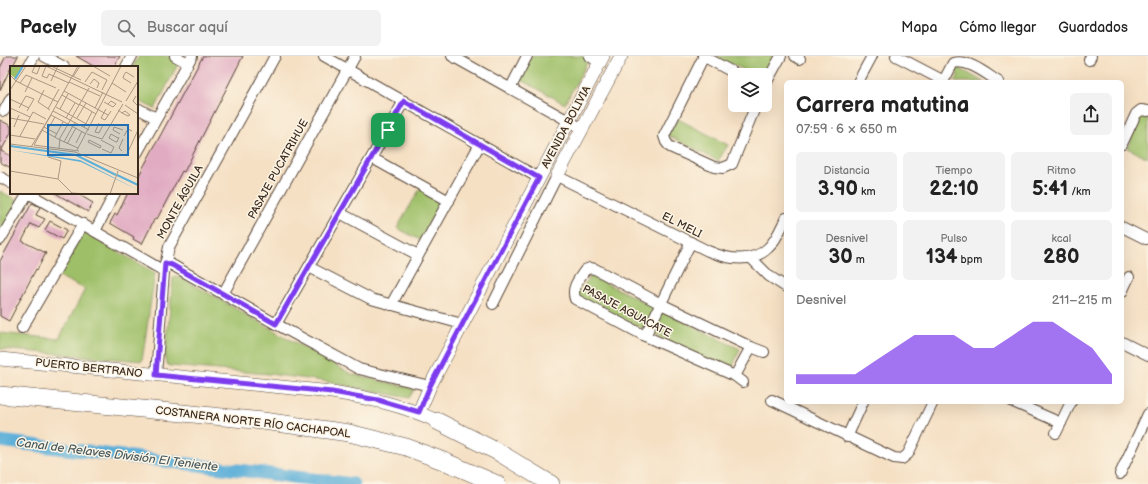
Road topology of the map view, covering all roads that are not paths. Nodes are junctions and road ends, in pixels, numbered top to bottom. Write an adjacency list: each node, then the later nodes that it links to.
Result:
1 (34, 56): 17 (street)
2 (44, 56): 18 (street)
3 (132, 56): 19 (street)
4 (175, 56): 16 (street)
5 (275, 56): 60 (street, MONTE ÁGUILA)
6 (324, 56): 20 (street)
7 (355, 56): 20 (street, PASAJE PUCATRIHUE)
8 (452, 56): 27 (street)
9 (527, 56): 27 (street)
10 (621, 56): 36 (street, AVENIDA BOLIVIA)
11 (703, 56): 21 (street); 33 (street)
12 (781, 56): 22 (street)
13 (872, 56): 23 (street)
14 (896, 56): 24 (street)
15 (597, 58): 35 (street, AVENIDA BOLIVIA)
16 (190, 60): 34 (street)
17 (29, 66)
18 (62, 66)
19 (127, 66)
20 (347, 69): 29 (street); 65 (street, PASAJE PUCATRIHUE)
21 (728, 70)
22 (772, 72)
23 (859, 80)
24 (942, 80)
25 (944, 80): 26 (street)
26 (995, 80)
27 (510, 89): 35 (street)
28 (10, 100): 32 (street)
29 (404, 101): 38 (street); 40 (street)
30 (138, 109): 34 (street)
31 (1148, 111): 37 (street)
32 (5, 112)
33 (753, 112)
34 (156, 118): 39 (street)
35 (569, 122): 36 (street); 43 (street, AVENIDA BOLIVIA)
36 (583, 129): 41 (street, AVENIDA BOLIVIA)
37 (1124, 140)
38 (480, 144): 43 (street); 48 (street)
39 (138, 151)
40 (372, 158): 48 (street); 49 (street)
41 (557, 176): 56 (street, EL MELI); 66 (street, AVENIDA BOLIVIA)
42 (0, 177): 44 (street)
43 (539, 178): 70 (street, AVENIDA BOLIVIA)
44 (10, 182)
45 (27, 194): 54 (street)
46 (30, 194): 51 (street)
47 (114, 194): 53 (street)
48 (449, 201): 58 (street)
49 (340, 213): 58 (street); 61 (street)
50 (784, 222): 59 (street)
51 (83, 224): 53 (street); 71 (street)
52 (1124, 228): 55 (street)
53 (95, 231): 60 (street)
54 (1, 237)
55 (1147, 237): 57 (street)
56 (691, 242): 59 (street, EL MELI); 67 (street)
57 (1140, 249)
58 (418, 255): 68 (street)
59 (751, 258): 63 (street)
60 (165, 267): 65 (street); 78 (street, MONTE ÁGUILA)
61 (309, 267): 68 (street); 69 (street)
62 (1129, 277): 64 (street)
63 (784, 286)
64 (1124, 288)
65 (223, 294): 69 (street)
66 (494, 304)
67 (661, 304): 72 (street); 72 (street, PASAJE AGUACATE); 74 (street, PASAJE AGUACATE)
68 (391, 305): 70 (street)
69 (276, 324): 79 (street)
70 (462, 324): 79 (street, AVENIDA BOLIVIA)
71 (22, 328)
72 (645, 336): 74 (street, PASAJE AGUACATE)
73 (1124, 343): 76 (street)
74 (751, 347): 75 (street, PASAJE AGUACATE)
75 (764, 352)
76 (1148, 355)
77 (0, 359): 78 (street, PUERTO BERTRANO)
78 (156, 375): 88 (street, PUERTO BERTRANO)
79 (430, 386): 88 (street, AVENIDA BOLIVIA)
80 (0, 395): 95 (main road, COSTANERA NORTE RÍO CACHAPOAL)
81 (772, 400): 82 (street)
82 (784, 403)
83 (862, 404): 93 (street)
84 (932, 404): 93 (street)
85 (1018, 404): 91 (street)
86 (1070, 404): 91 (street)
87 (793, 406): 93 (street)
88 (419, 412): 90 (street, PUERTO BERTRANO)
89 (1148, 414): 94 (street)
90 (437, 421): 96 (main road)
91 (1061, 423): 92 (street)
92 (1056, 433)
93 (847, 437)
94 (1120, 474)
95 (497, 484)
96 (551, 484)

